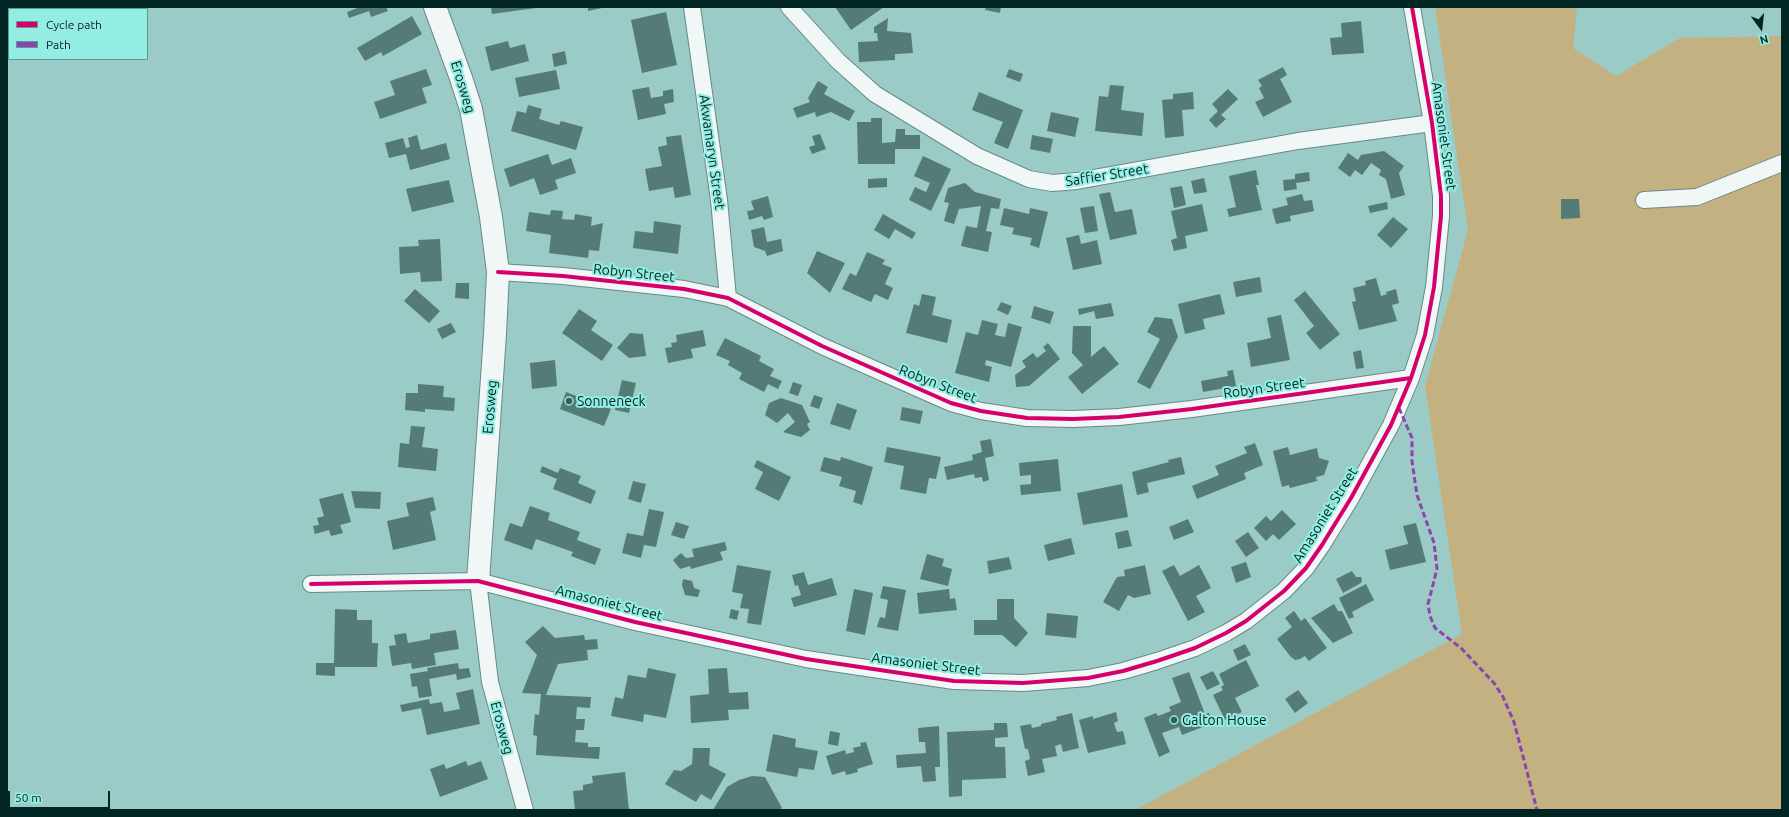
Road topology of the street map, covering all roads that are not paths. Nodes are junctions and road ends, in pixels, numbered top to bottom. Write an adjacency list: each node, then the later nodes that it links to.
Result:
1 (435, 7): 8 (street, Erosweg)
2 (692, 7): 9 (street, Akwamaryn Street)
3 (789, 7): 5 (street, Saffier Street)
4 (1412, 7): 5 (street, Amasoniet Street)
5 (1432, 123): 10 (street, Amasoniet Street)
6 (1782, 163): 7 (street)
7 (1644, 200)
8 (498, 272): 9 (street, Robyn Street); 11 (street, Erosweg)
9 (728, 298): 10 (street, Robyn Street)
10 (1411, 378): 11 (street, Amasoniet Street)
11 (478, 581): 12 (street, Amasoniet Street); 13 (street, Erosweg)
12 (311, 584)
13 (525, 810)

